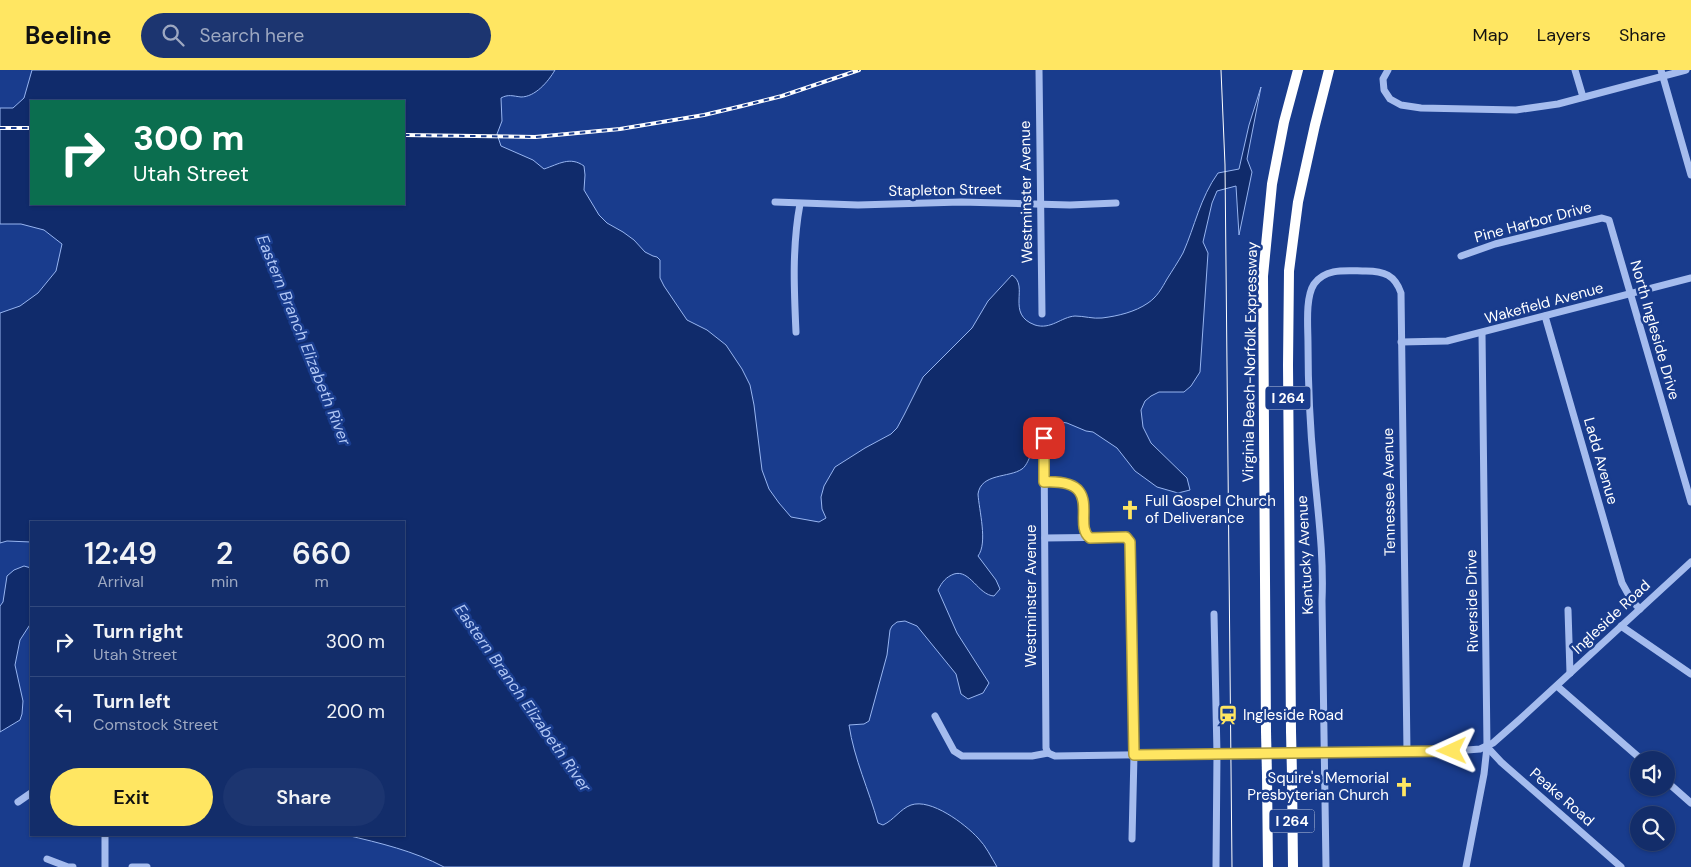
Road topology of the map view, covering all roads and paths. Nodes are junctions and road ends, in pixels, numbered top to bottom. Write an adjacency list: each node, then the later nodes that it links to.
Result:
1 (1039, 70): 11 (street, Westminster Avenue)
2 (1298, 70): 57 (highway, Virginia Beach-Norfolk Expressway / I 264, bridge)
3 (1329, 70): 58 (highway, I 264, bridge)
4 (1388, 70): 8 (street)
5 (1575, 70): 8 (street)
6 (1686, 70): 7 (street)
7 (1662, 73): 8 (street); 9 (street)
8 (1582, 97)
9 (1691, 175)
10 (775, 202): 13 (street, Stapleton Street)
11 (1040, 203): 12 (street, Stapleton Street); 13 (street, Stapleton Street); 19 (street, Westminster Avenue)
12 (1116, 203)
13 (800, 204): 21 (street)
14 (1610, 224): 15 (street, Pine Harbor Drive); 18 (street, North Ingleside Drive)
15 (1461, 256)
16 (1351, 271): 23 (street, Tennessee Avenue); 42 (street, Kentucky Avenue)
17 (1691, 278): 18 (street, Wakefield Avenue)
18 (1630, 294): 20 (street, Wakefield Avenue); 26 (street, North Ingleside Drive)
19 (1042, 314)
20 (1545, 316): 22 (street, Wakefield Avenue); 30 (street, Ladd Avenue)
21 (796, 332)
22 (1482, 333): 23 (street, Wakefield Avenue); 38 (street, Riverside Drive)
23 (1401, 342): 40 (street, Tennessee Avenue)
24 (1044, 438): 25 (street, Westminster Avenue)
25 (1044, 482): 27 (street, Westminster Avenue); 28 (street)
26 (1691, 502)
27 (1045, 538): 28 (street); 41 (street, Westminster Avenue)
28 (1090, 538): 44 (street)
29 (1691, 562): 30 (street, Ingleside Road)
30 (1640, 609): 33 (street, Ingleside Road)
31 (1568, 610): 34 (street)
32 (1214, 614): 43 (street)
33 (1621, 626): 34 (street, Ingleside Road); 35 (street)
34 (1570, 674): 36 (street, Ingleside Road)
35 (1691, 674)
36 (1557, 686): 38 (street, Ingleside Road); 39 (street)
37 (935, 716): 41 (street, Ingleside Road)
38 (1487, 746): 40 (street, Ingleside Road); 60 (street, Riverside Drive); 61 (street, Peake Road)
39 (1632, 751)
40 (1407, 752): 42 (street, Ingleside Road)
41 (1048, 753): 44 (street, Ingleside Road)
42 (1324, 753): 43 (street, Ingleside Road); 59 (street, Kentucky Avenue)
43 (1217, 754): 44 (street, Ingleside Road); 56 (street)
44 (1134, 755): 50 (street)
45 (1675, 789): 48 (street)
46 (30, 794): 47 (street)
47 (18, 802)
48 (1691, 803)
49 (105, 836): 53 (street)
50 (1132, 839)
51 (47, 858): 52 (street)
52 (73, 867)
53 (105, 867)
54 (132, 867): 55 (street)
55 (148, 867)
56 (1216, 867)
57 (1268, 867)
58 (1293, 867)
59 (1326, 867)
60 (1466, 867)
61 (1620, 867)

